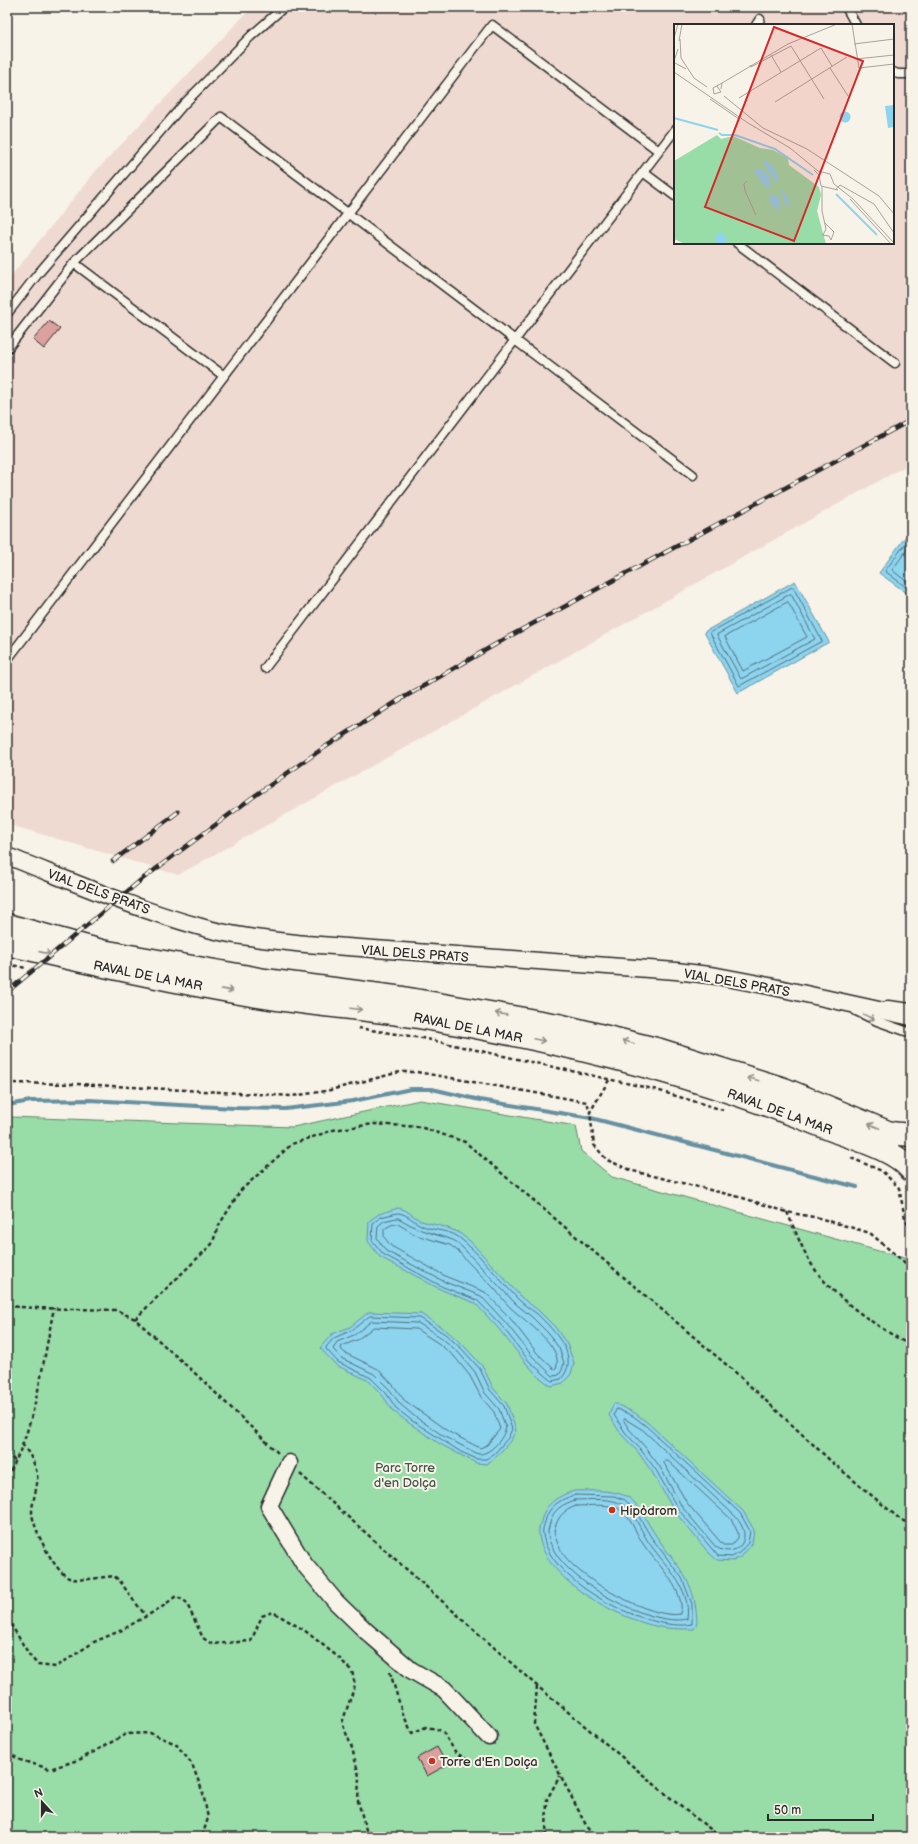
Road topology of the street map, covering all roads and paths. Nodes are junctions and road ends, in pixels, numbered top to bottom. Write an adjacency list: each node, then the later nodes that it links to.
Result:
1 (284, 7): 13 (lane)
2 (848, 8): 3 (lane)
3 (856, 24)
4 (894, 72): 5 (lane)
5 (911, 74)
6 (674, 131): 7 (lane)
7 (659, 151): 8 (lane); 10 (lane)
8 (643, 172): 9 (lane); 14 (lane)
9 (674, 195)
10 (347, 213): 12 (lane); 14 (lane); 17 (lane)
11 (738, 244): 16 (lane)
12 (74, 263): 15 (lane); 17 (lane)
13 (7, 314)
14 (515, 340): 18 (lane); 20 (lane)
15 (7, 349)
16 (895, 363)
17 (224, 376): 19 (lane)
18 (694, 475)
19 (7, 660)
20 (265, 668)
21 (7, 856): 26 (street, VIAL DELS PRATS)
22 (7, 925): 35 (street, RAVAL DE LA MAR, one-way to 22)
23 (7, 944): 37 (street, RAVAL DE LA MAR, one-way to 37)
24 (7, 964): 25 (path)
25 (29, 969)
26 (834, 1000): 27 (lane, VIAL DELS PRATS); 28 (street, VIAL DELS PRATS); 30 (lane, VIAL DELS PRATS, one-way to 30)
27 (911, 1008)
28 (911, 1017)
29 (354, 1028): 31 (path)
30 (911, 1033)
31 (609, 1080): 33 (path); 34 (path)
32 (7, 1083): 33 (path)
33 (590, 1112): 38 (path)
34 (729, 1112)
35 (911, 1135)
36 (846, 1155): 39 (path)
37 (911, 1170)
38 (787, 1212): 40 (path); 44 (path)
39 (911, 1232)
40 (911, 1268)
41 (7, 1306): 42 (path)
42 (54, 1308): 43 (path); 45 (path)
43 (135, 1319): 48 (path); 50 (path)
44 (911, 1346)
45 (22, 1444): 47 (path); 51 (path)
46 (7, 1453): 47 (path)
47 (16, 1462): 49 (path)
48 (289, 1463): 54 (path); 55 (street)
49 (7, 1477)
50 (911, 1524)
51 (146, 1616): 52 (path); 60 (path)
52 (7, 1618)
53 (389, 1670): 57 (path)
54 (537, 1686): 58 (path); 65 (path)
55 (489, 1737)
56 (7, 1752): 59 (path)
57 (473, 1763)
58 (560, 1776): 61 (path); 62 (path)
59 (202, 1837)
60 (368, 1837)
61 (546, 1837)
62 (600, 1837)
63 (692, 1837): 64 (path)
64 (698, 1837)
65 (721, 1837)

